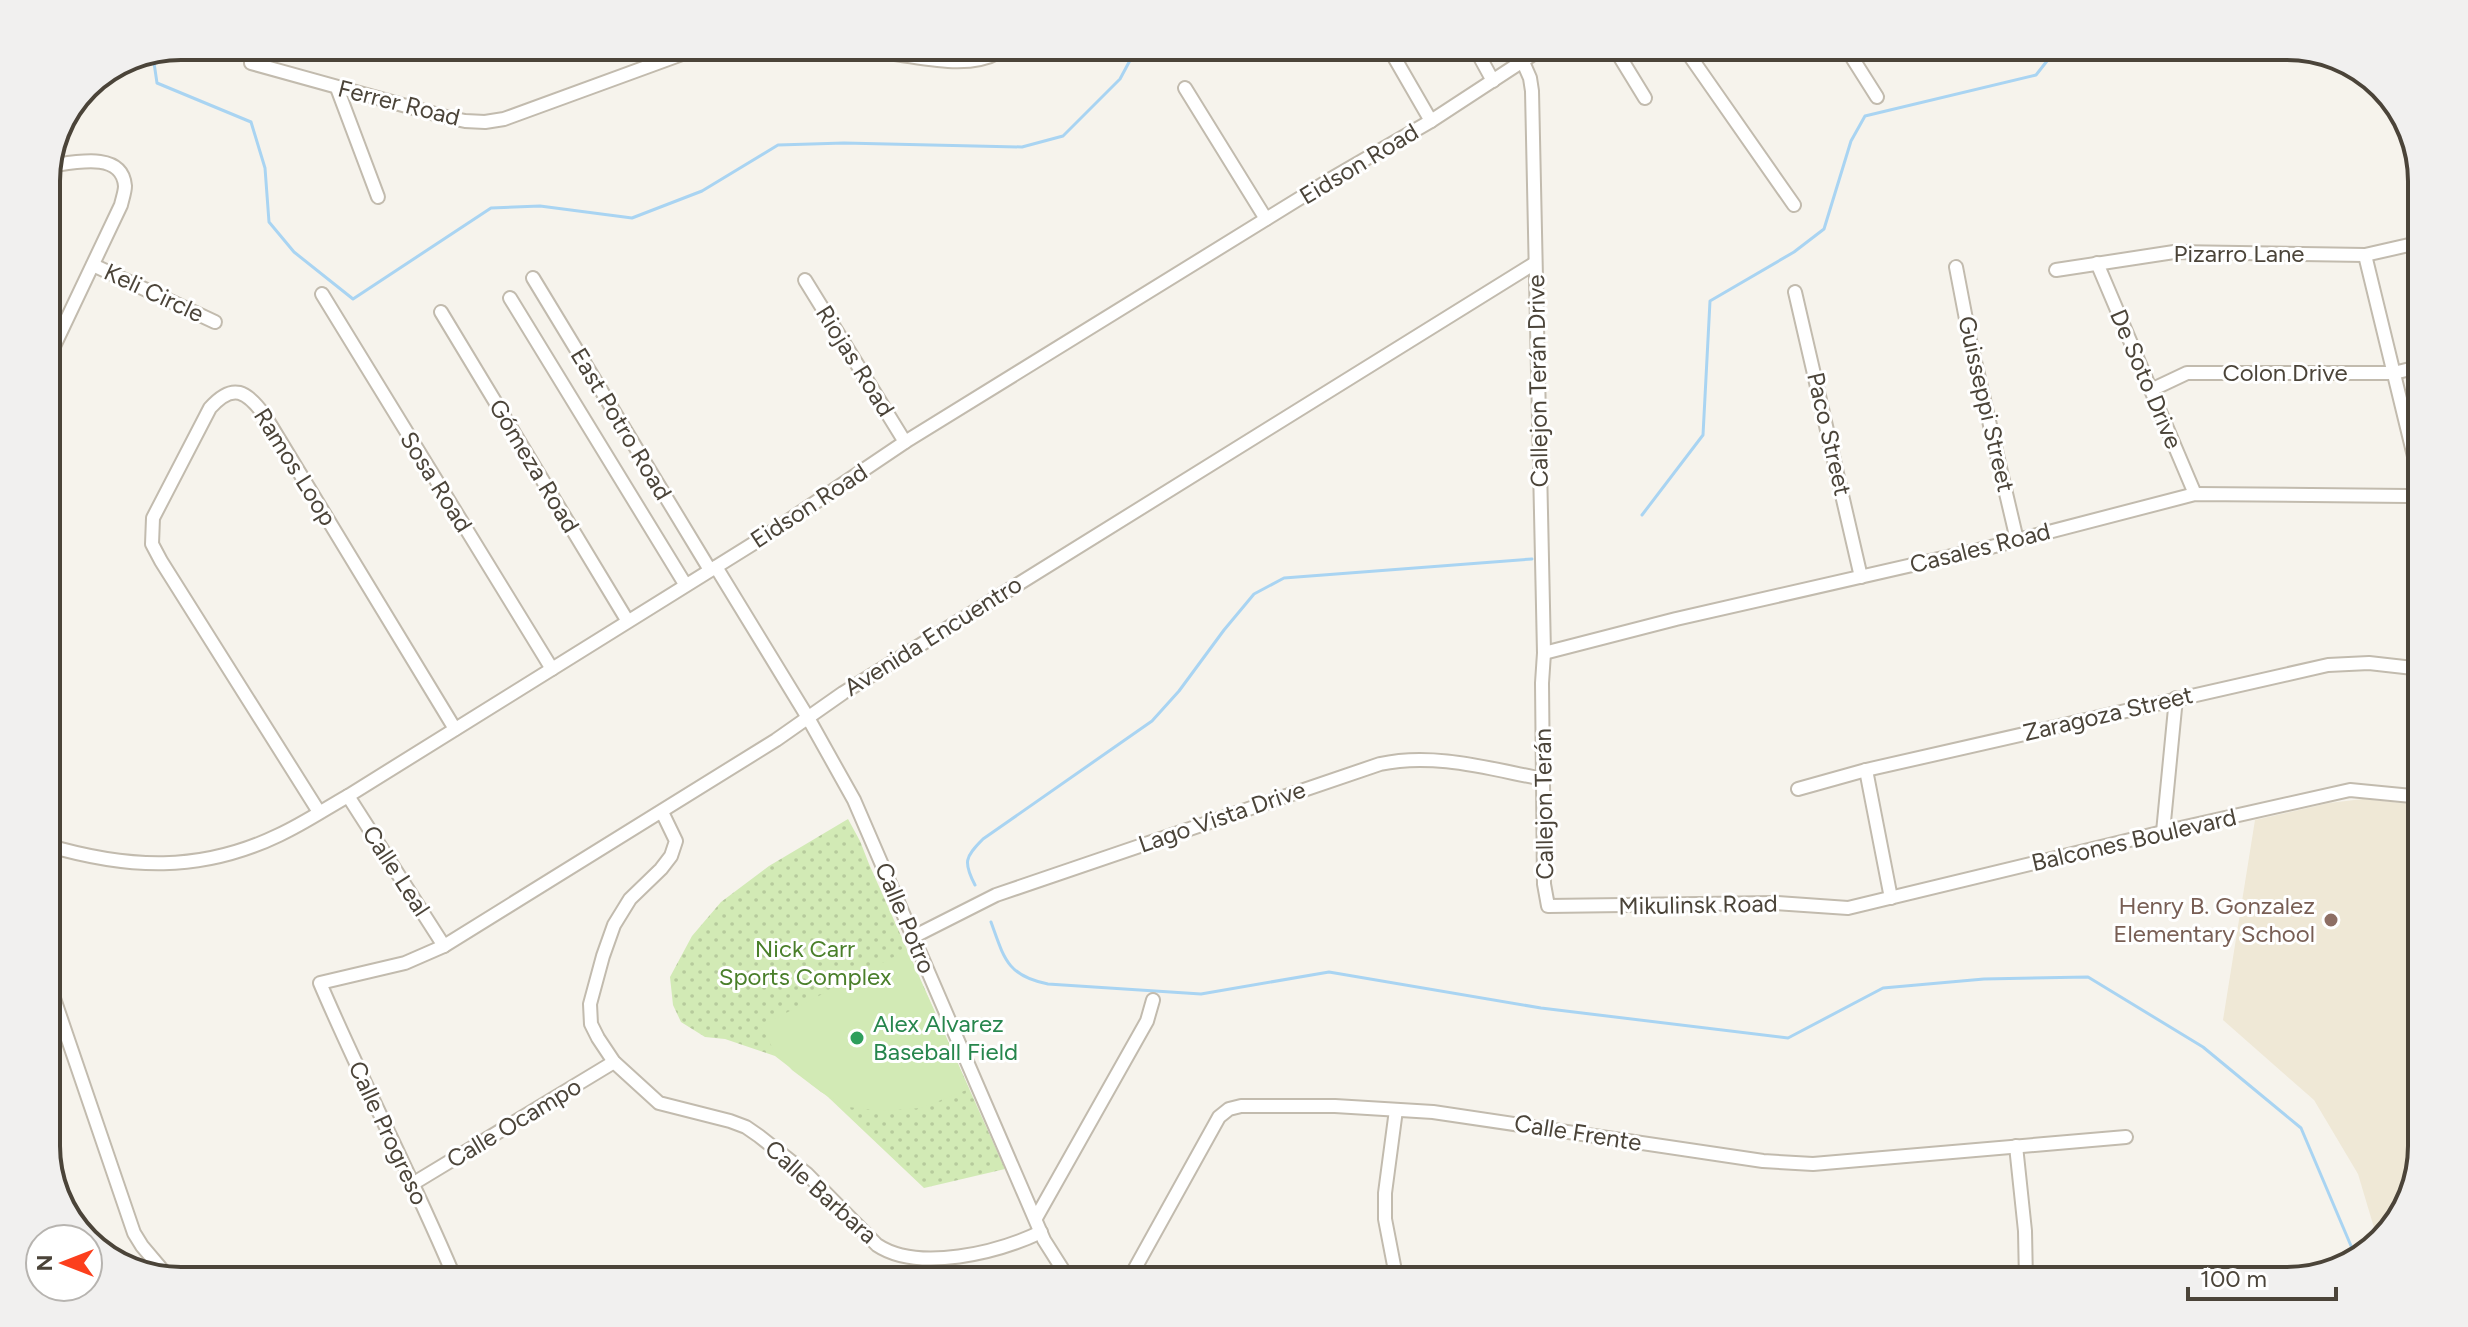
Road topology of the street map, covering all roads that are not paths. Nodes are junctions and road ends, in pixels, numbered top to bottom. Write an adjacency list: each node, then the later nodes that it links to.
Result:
1 (666, 60): 13 (street, Ferrer Road)
2 (954, 60): 3 (street)
3 (982, 60)
4 (1396, 60): 17 (street)
5 (1481, 60): 12 (street)
6 (1526, 60): 10 (street, Eidson Road)
7 (1622, 60): 16 (street)
8 (1693, 60): 20 (street)
9 (1854, 60): 15 (street)
10 (1523, 62): 12 (street, Eidson Road); 24 (street, Callejon Terán Drive)
11 (251, 63): 13 (street, Ferrer Road)
12 (1493, 81): 17 (street, Eidson Road)
13 (337, 88): 19 (street)
14 (1185, 88): 21 (street)
15 (1877, 97)
16 (1645, 98)
17 (1431, 121): 21 (street, Eidson Road)
18 (61, 165): 26 (street)
19 (378, 197)
20 (1794, 205)
21 (1266, 219): 41 (street, Eidson Road)
22 (2408, 245): 23 (street, Pizarro Lane)
23 (2365, 255): 25 (street, Pizarro Lane); 38 (street)
24 (1535, 263): 49 (street, Callejon Terán Drive); 54 (street, Avenida Encuentro)
25 (2097, 263): 28 (street, Pizarro Lane); 39 (street, De Soto Drive)
26 (93, 265): 35 (street, Keli Circle); 36 (street)
27 (1956, 267): 44 (street, Guisseppi Street)
28 (2056, 270)
29 (533, 278): 45 (street, East Potro Road)
30 (805, 280): 41 (street, Riojas Road)
31 (1795, 292): 46 (street, Paco Street)
32 (322, 294): 51 (street, Sosa Road)
33 (510, 298): 47 (street)
34 (441, 312): 48 (street, Gómeza Road)
35 (215, 322)
36 (60, 335)
37 (2408, 370): 38 (street, Colon Drive)
38 (2394, 373): 39 (street, Colon Drive); 40 (street)
39 (2151, 390): 42 (street, De Soto Drive)
40 (2408, 432)
41 (905, 442): 45 (street, Eidson Road)
42 (2195, 494): 43 (street, Casales Road); 44 (street, Casales Road)
43 (2408, 496)
44 (2017, 540): 46 (street, Casales Road)
45 (713, 568): 47 (street, Eidson Road); 54 (street, Calle Potro)
46 (1861, 577): 49 (street, Casales Road)
47 (685, 584): 48 (street, Eidson Road)
48 (627, 620): 51 (street, Eidson Road)
49 (1544, 653): 53 (street, Callejon Terán Drive)
50 (2408, 667): 52 (street, Zaragoza Street)
51 (552, 669): 55 (street, Eidson Road)
52 (2176, 698): 56 (street, Zaragoza Street); 63 (street)
53 (1543, 702): 57 (street, Callejon Terán)
54 (807, 716): 62 (street, Avenida Encuentro); 68 (street, Calle Potro)
55 (455, 729): 59 (street, Eidson Road); 61 (street, Ramos Loop)
56 (1866, 770): 58 (street, Zaragoza Street); 65 (street)
57 (1543, 779): 66 (street, Callejon Terán); 68 (street, Lago Vista Drive)
58 (1798, 789)
59 (348, 796): 61 (street, Eidson Road); 69 (street, Calle Leal)
60 (2408, 796): 63 (street, Balcones Boulevard)
61 (319, 812): 64 (street, Eidson Road)
62 (662, 812): 69 (street, Avenida Encuentro); 73 (street, Calle Barbara)
63 (2163, 832): 65 (street, Balcones Boulevard)
64 (60, 848)
65 (1891, 898): 67 (street, Balcones Boulevard)
66 (1548, 906): 67 (street, Mikulinsk Road)
67 (1848, 908)
68 (913, 937): 78 (street, Calle Potro)
69 (444, 946): 70 (street, Avenida Encuentro)
70 (320, 983): 77 (street, Calle Progreso)
71 (1153, 1000): 78 (street)
72 (60, 1023): 80 (street)
73 (614, 1062): 77 (street, Calle Ocampo); 79 (street, Calle Barbara)
74 (1396, 1110): 76 (street, Calle Frente); 83 (street, Calle Frente); 84 (street)
75 (2126, 1137): 76 (street, Calle Frente)
76 (2016, 1146): 85 (street)
77 (414, 1183): 81 (street, Calle Progreso)
78 (1036, 1218): 79 (street, Calle Potro)
79 (1041, 1232): 82 (street, Calle Potro)
80 (158, 1265)
81 (450, 1267)
82 (1061, 1267)
83 (1136, 1267)
84 (1394, 1267)
85 (2026, 1267)

